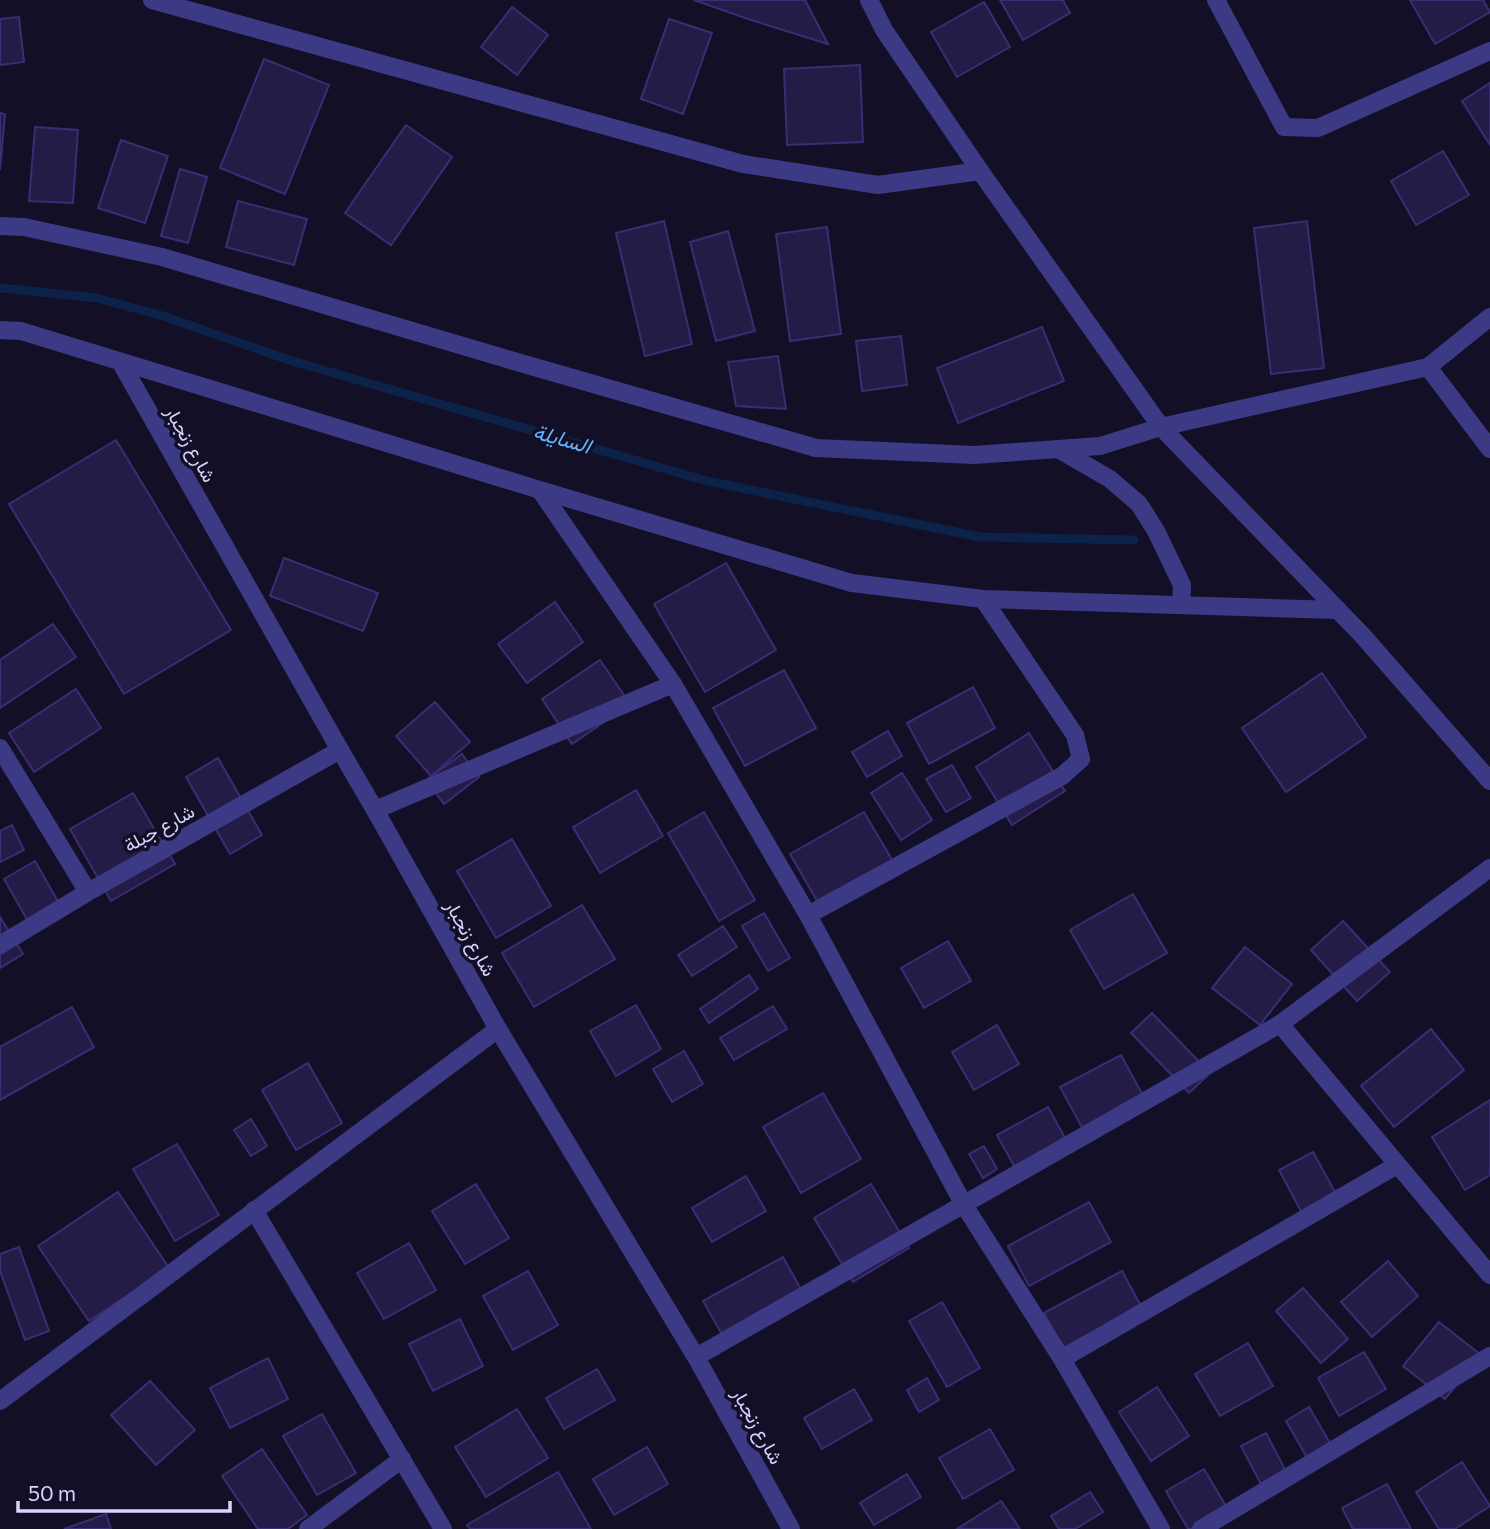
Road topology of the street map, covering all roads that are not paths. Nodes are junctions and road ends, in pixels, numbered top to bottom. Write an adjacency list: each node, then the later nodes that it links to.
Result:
1 (152, 0): 5 (street)
2 (869, 0): 5 (street)
3 (1216, 0): 4 (street)
4 (1490, 51)
5 (980, 171): 11 (street)
6 (0, 226): 12 (street)
7 (1490, 317): 10 (street)
8 (0, 330): 9 (street)
9 (121, 363): 14 (street); 20 (street, شارع زنجبار)
10 (1428, 368): 11 (street); 13 (street)
11 (1161, 427): 12 (street); 17 (street)
12 (1057, 449): 16 (street)
13 (1490, 449)
14 (540, 490): 15 (street); 18 (street)
15 (983, 599): 16 (street); 25 (street)
16 (1181, 605): 17 (street)
17 (1338, 610): 21 (street)
18 (673, 684): 22 (street); 25 (street)
19 (0, 748): 24 (street)
20 (340, 750): 22 (street, شارع زنجبار); 24 (street, شارع جبلة)
21 (1490, 781)
22 (375, 810): 28 (street, شارع زنجبار)
23 (1490, 868): 27 (street)
24 (88, 892): 26 (street, شارع جبلة)
25 (808, 915): 30 (street)
26 (0, 945)
27 (1280, 1024): 29 (street); 30 (street)
28 (498, 1029): 31 (street); 34 (street, شارع زنجبار)
29 (1397, 1166): 32 (street); 35 (street)
30 (964, 1205): 34 (street); 35 (street)
31 (254, 1210): 36 (street); 37 (street)
32 (1490, 1275)
33 (1490, 1356): 42 (street)
34 (695, 1357): 40 (street, شارع زنجبار)
35 (1062, 1359): 41 (street)
36 (0, 1401)
37 (402, 1459): 38 (street); 39 (street)
38 (308, 1529)
39 (443, 1529)
40 (791, 1529)
41 (1161, 1529)
42 (1201, 1529)

